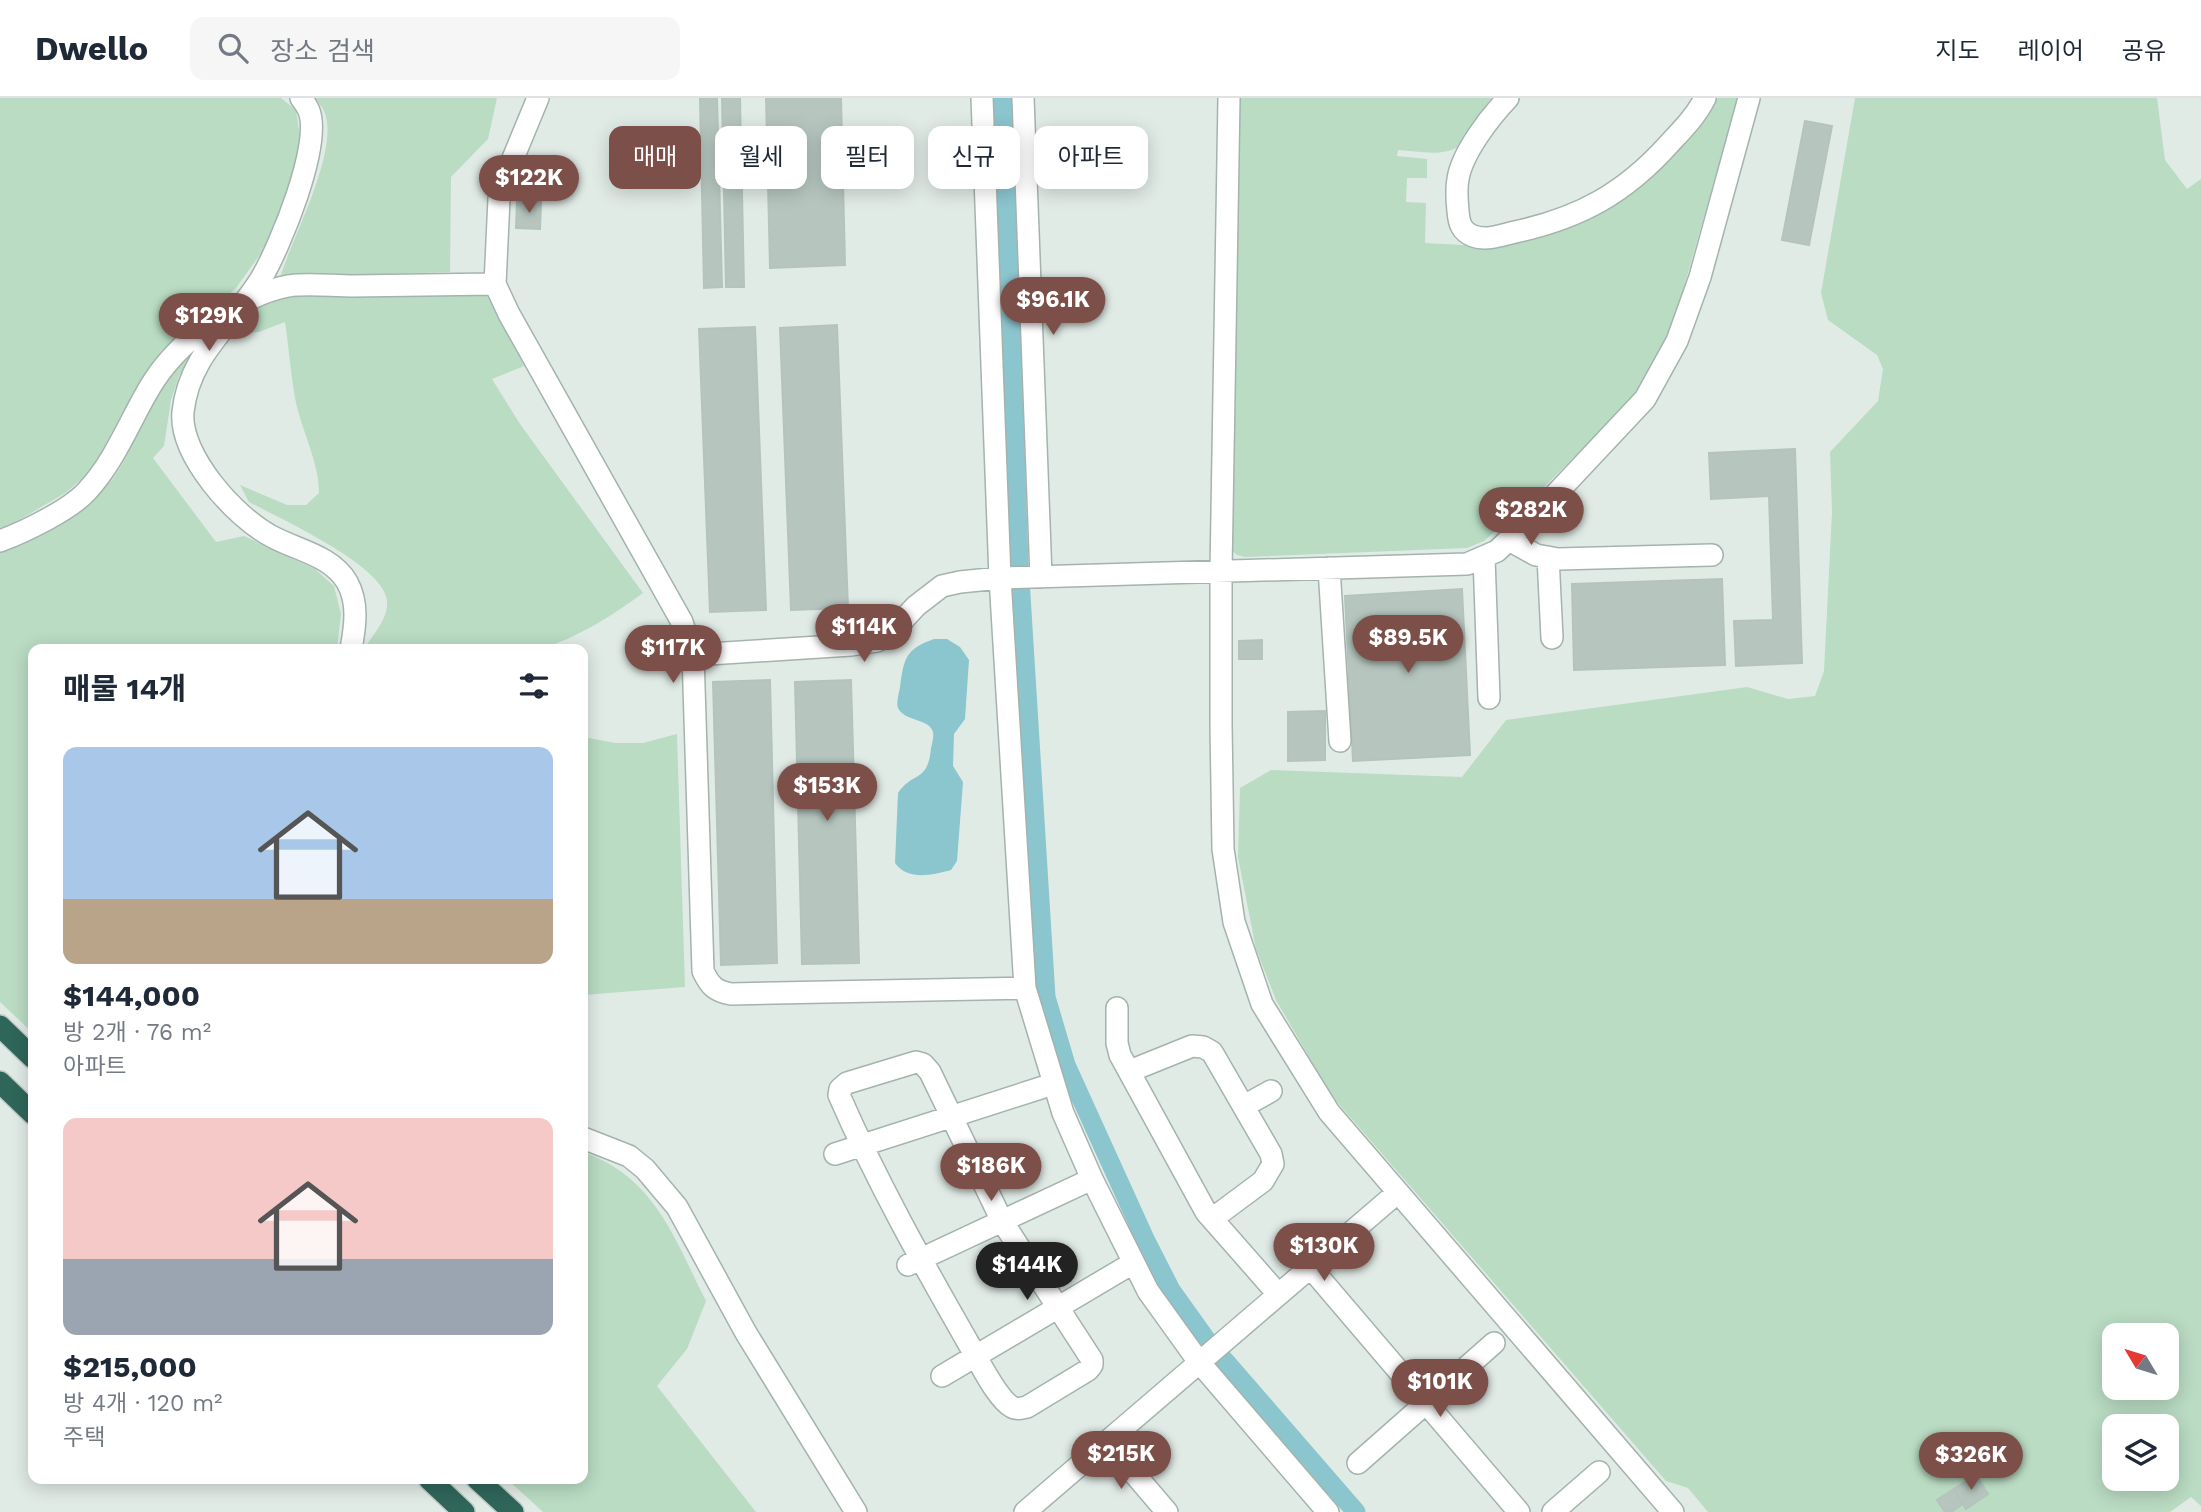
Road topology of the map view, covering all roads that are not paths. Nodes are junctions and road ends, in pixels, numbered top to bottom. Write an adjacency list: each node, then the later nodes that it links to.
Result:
1 (300, 98): 10 (street)
2 (538, 98): 9 (street)
3 (982, 98): 18 (street)
4 (1023, 98): 18 (street)
5 (1229, 98): 17 (street)
6 (1508, 98): 7 (street)
7 (1705, 98)
8 (1749, 98): 11 (street)
9 (495, 285): 10 (street); 21 (street)
10 (242, 303): 12 (street); 20 (street)
11 (1509, 540): 14 (street); 15 (street)
12 (0, 541)
13 (1712, 555): 15 (street)
14 (1484, 557): 16 (street); 22 (street)
15 (1548, 557): 19 (street)
16 (1329, 568): 17 (street); 23 (street)
17 (1221, 572): 18 (street); 39 (street)
18 (1020, 578): 21 (street); 24 (street)
19 (1552, 638)
20 (352, 644)
21 (693, 655): 24 (street)
22 (1489, 698)
23 (1340, 741)
24 (1025, 988): 30 (street)
25 (1116, 1008): 28 (street)
26 (0, 1026): 27 (highway)
27 (28, 1053)
28 (1130, 1071): 32 (street); 40 (street)
29 (0, 1082): 33 (highway)
30 (1053, 1084): 34 (street); 38 (street)
31 (1271, 1091): 32 (street)
32 (1244, 1106): 40 (street)
33 (28, 1109)
34 (952, 1117): 36 (street); 36 (street); 41 (street)
35 (588, 1140): 59 (street)
36 (861, 1146): 37 (street); 42 (street)
37 (835, 1154)
38 (1092, 1179): 41 (street); 43 (street)
39 (1397, 1193): 44 (street); 65 (street)
40 (1212, 1219): 45 (street)
41 (1002, 1221): 42 (street); 46 (street)
42 (914, 1262): 48 (street)
43 (1133, 1263): 46 (street); 49 (street)
44 (1310, 1267): 45 (street); 51 (street)
45 (1278, 1294): 49 (street)
46 (1058, 1308): 48 (street); 48 (street)
47 (1494, 1343): 51 (street)
48 (976, 1356): 50 (street)
49 (1202, 1358): 52 (street); 62 (street)
50 (942, 1376)
51 (1426, 1403): 53 (street); 63 (street)
52 (1108, 1443): 60 (street); 61 (street)
53 (1358, 1463)
54 (1599, 1472): 64 (street)
55 (434, 1484): 57 (highway)
56 (482, 1484): 58 (highway)
57 (464, 1512)
58 (513, 1512)
59 (856, 1512)
60 (1025, 1512)
61 (1167, 1512)
62 (1328, 1512)
63 (1519, 1512)
64 (1553, 1512)
65 (1673, 1512)

